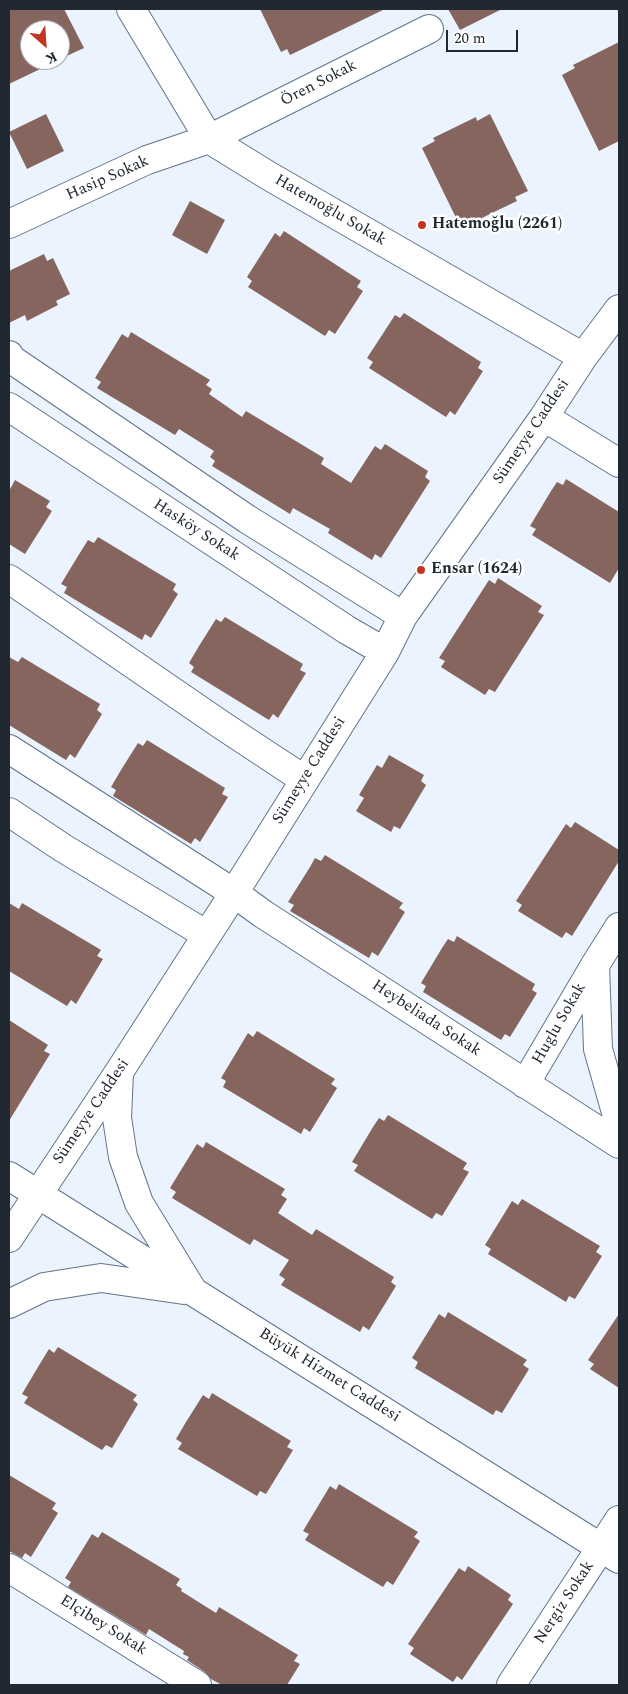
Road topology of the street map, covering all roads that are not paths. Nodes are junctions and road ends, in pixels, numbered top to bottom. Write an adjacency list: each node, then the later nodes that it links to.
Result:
1 (131, 9): 3 (street, Hatemoğlu Sokak)
2 (429, 29): 3 (street, Ören Sokak)
3 (209, 139): 4 (street, Hasip Sokak); 7 (street, Hatemoğlu Sokak)
4 (9, 224)
5 (619, 309): 7 (street, Sümeyye Caddesi)
6 (9, 355): 12 (street)
7 (583, 357): 9 (street, Sümeyye Caddesi)
8 (9, 407): 13 (street, Hasköy Sokak)
9 (544, 417): 10 (street); 12 (street, Sümeyye Caddesi)
10 (619, 463)
11 (9, 579): 15 (street)
12 (403, 616): 13 (street, Sümeyye Caddesi)
13 (385, 652): 15 (street, Sümeyye Caddesi)
14 (9, 749): 17 (street, Heybeliada Sokak)
15 (306, 780): 17 (street, Sümeyye Caddesi)
16 (9, 812): 19 (street)
17 (234, 893): 19 (street, Sümeyye Caddesi); 22 (street, Heybeliada Sokak)
18 (619, 927): 20 (street, Huglu Sokak)
19 (207, 935): 21 (street, Sümeyye Caddesi)
20 (595, 965): 22 (street, Huglu Sokak); 23 (street, Huglu Sokak)
21 (119, 1072): 26 (street, Sümeyye Caddesi); 28 (street)
22 (525, 1084): 24 (street, Heybeliada Sokak)
23 (619, 1123)
24 (619, 1144)
25 (9, 1176): 26 (street, Büyük Hizmet Caddesi)
26 (39, 1193): 27 (street, Sümeyye Caddesi); 28 (street, Büyük Hizmet Caddesi)
27 (9, 1238)
28 (193, 1292): 29 (street); 31 (street, Büyük Hizmet Caddesi)
29 (9, 1304)
30 (619, 1520): 31 (street, Nergiz Sokak)
31 (610, 1553): 34 (street, Nergiz Sokak)
32 (9, 1568): 33 (street, Elçibey Sokak)
33 (197, 1685)
34 (511, 1685)

